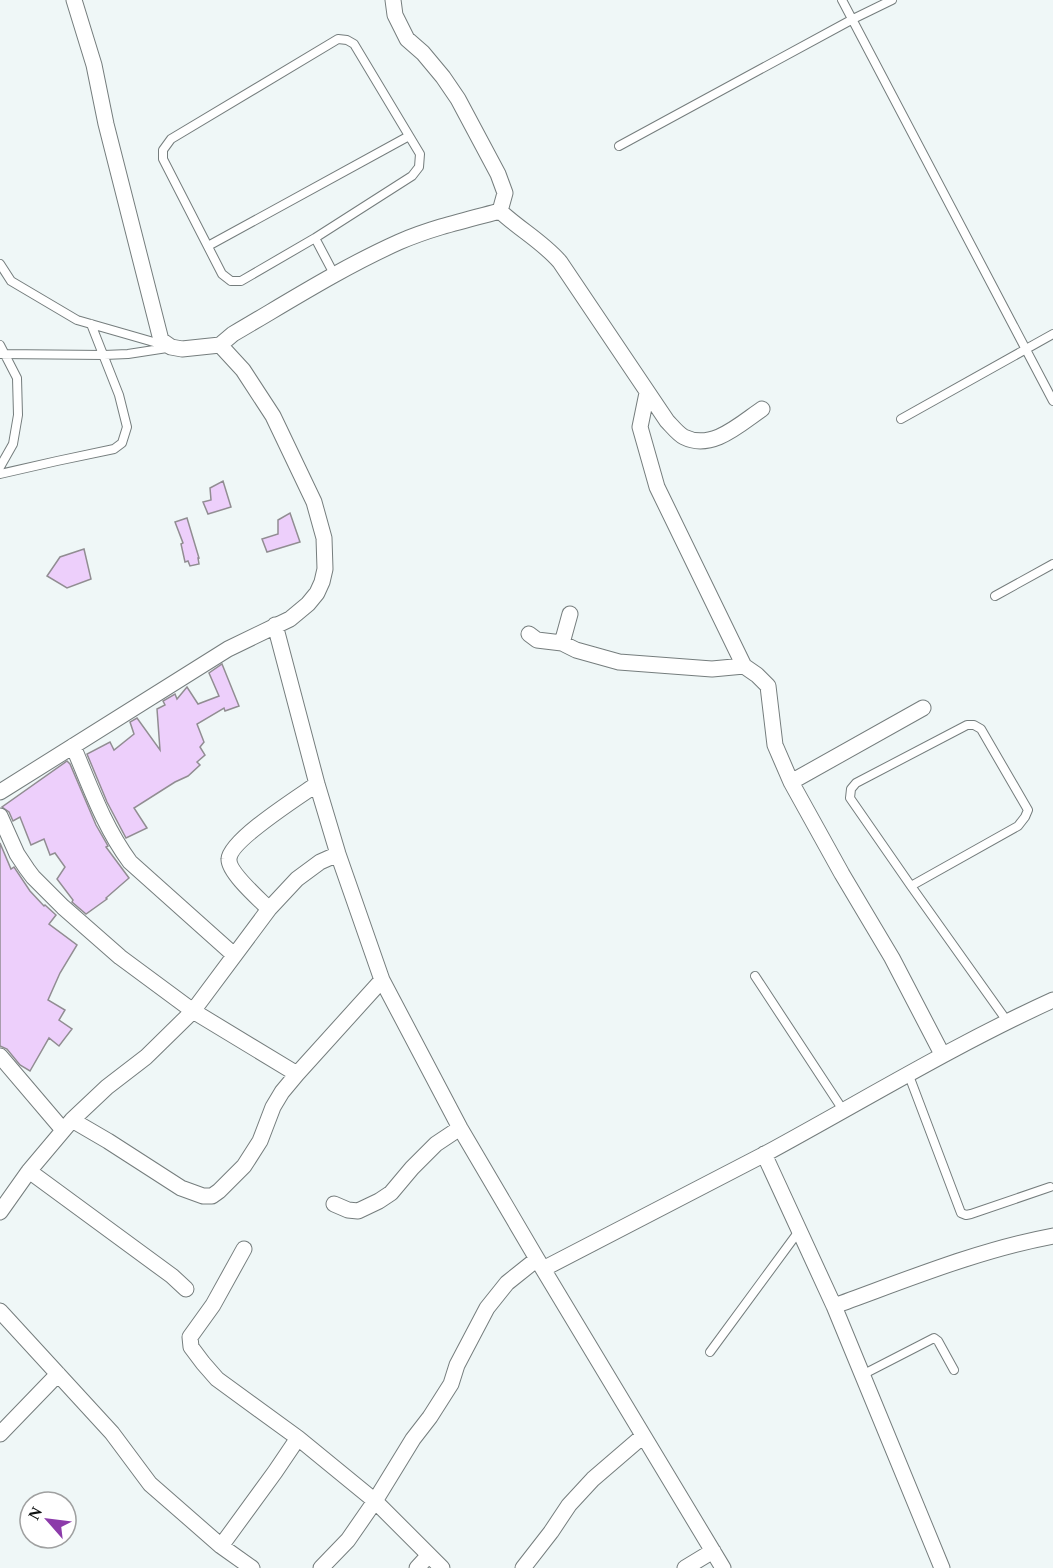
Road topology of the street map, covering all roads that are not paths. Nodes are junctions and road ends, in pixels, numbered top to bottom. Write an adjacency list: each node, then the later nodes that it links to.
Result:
1 (74, 0): 17 (street)
2 (393, 0): 8 (street)
3 (842, 0): 5 (lane)
4 (892, 0): 5 (lane)
5 (853, 19): 7 (lane); 18 (lane)
6 (409, 136): 9 (lane); 10 (lane); 10 (lane)
7 (619, 146)
8 (500, 211): 12 (street); 21 (street)
9 (315, 238): 10 (lane); 12 (lane)
10 (208, 246)
11 (0, 264): 13 (lane)
12 (334, 274): 16 (street)
13 (91, 324): 17 (lane); 20 (lane)
14 (1053, 334): 18 (lane)
15 (0, 345): 19 (lane)
16 (220, 345): 17 (street); 30 (street)
17 (171, 347): 20 (lane)
18 (1026, 348): 22 (lane); 24 (lane)
19 (2, 354): 20 (lane); 25 (lane)
20 (104, 355): 26 (lane)
21 (648, 393): 23 (street); 33 (street)
22 (1053, 401)
23 (762, 410)
24 (901, 419)
25 (0, 467)
26 (0, 474)
27 (1053, 564): 28 (lane)
28 (995, 596)
29 (570, 614): 32 (street)
30 (275, 625): 35 (street); 37 (street)
31 (529, 634): 32 (street)
32 (562, 643): 33 (street)
33 (744, 666): 36 (street)
34 (923, 708): 36 (street)
35 (73, 746): 38 (street); 43 (street)
36 (791, 782): 49 (street)
37 (317, 784): 40 (street); 42 (street)
38 (0, 792)
39 (0, 816): 47 (street)
40 (338, 854): 42 (street); 45 (street)
41 (910, 886): 41 (lane); 48 (lane)
42 (269, 909): 43 (street)
43 (234, 955): 47 (street)
44 (755, 976): 53 (lane)
45 (382, 980): 51 (street); 55 (street)
46 (1053, 1000): 48 (street)
47 (193, 1011): 51 (street); 54 (street)
48 (1007, 1021): 49 (street)
49 (942, 1054): 52 (street)
50 (0, 1056): 54 (street)
51 (297, 1074): 54 (street)
52 (908, 1074): 53 (street); 58 (lane)
53 (843, 1110): 56 (street)
54 (68, 1125): 57 (street)
55 (460, 1128): 59 (street); 64 (street)
56 (764, 1154): 61 (street); 64 (street)
57 (29, 1171): 60 (street); 65 (street)
58 (1050, 1187)
59 (334, 1204)
60 (0, 1212)
61 (799, 1231): 66 (street); 68 (lane)
62 (1053, 1236): 66 (street)
63 (244, 1250): 74 (street)
64 (540, 1264): 73 (street); 75 (street)
65 (186, 1289)
66 (834, 1306): 71 (street)
67 (0, 1311): 70 (street)
68 (710, 1352)
69 (954, 1370): 71 (lane)
70 (58, 1374): 72 (street); 76 (street)
71 (862, 1375): 86 (street)
72 (0, 1434)
73 (643, 1436): 77 (street); 83 (street)
74 (298, 1438): 75 (street); 76 (street)
75 (375, 1501): 78 (street); 80 (street)
76 (221, 1546): 79 (street)
77 (713, 1551): 84 (street); 85 (street)
78 (428, 1556): 81 (street); 82 (street)
79 (252, 1568)
80 (321, 1568)
81 (417, 1568)
82 (441, 1568)
83 (523, 1568)
84 (685, 1568)
85 (723, 1568)
86 (942, 1568)

